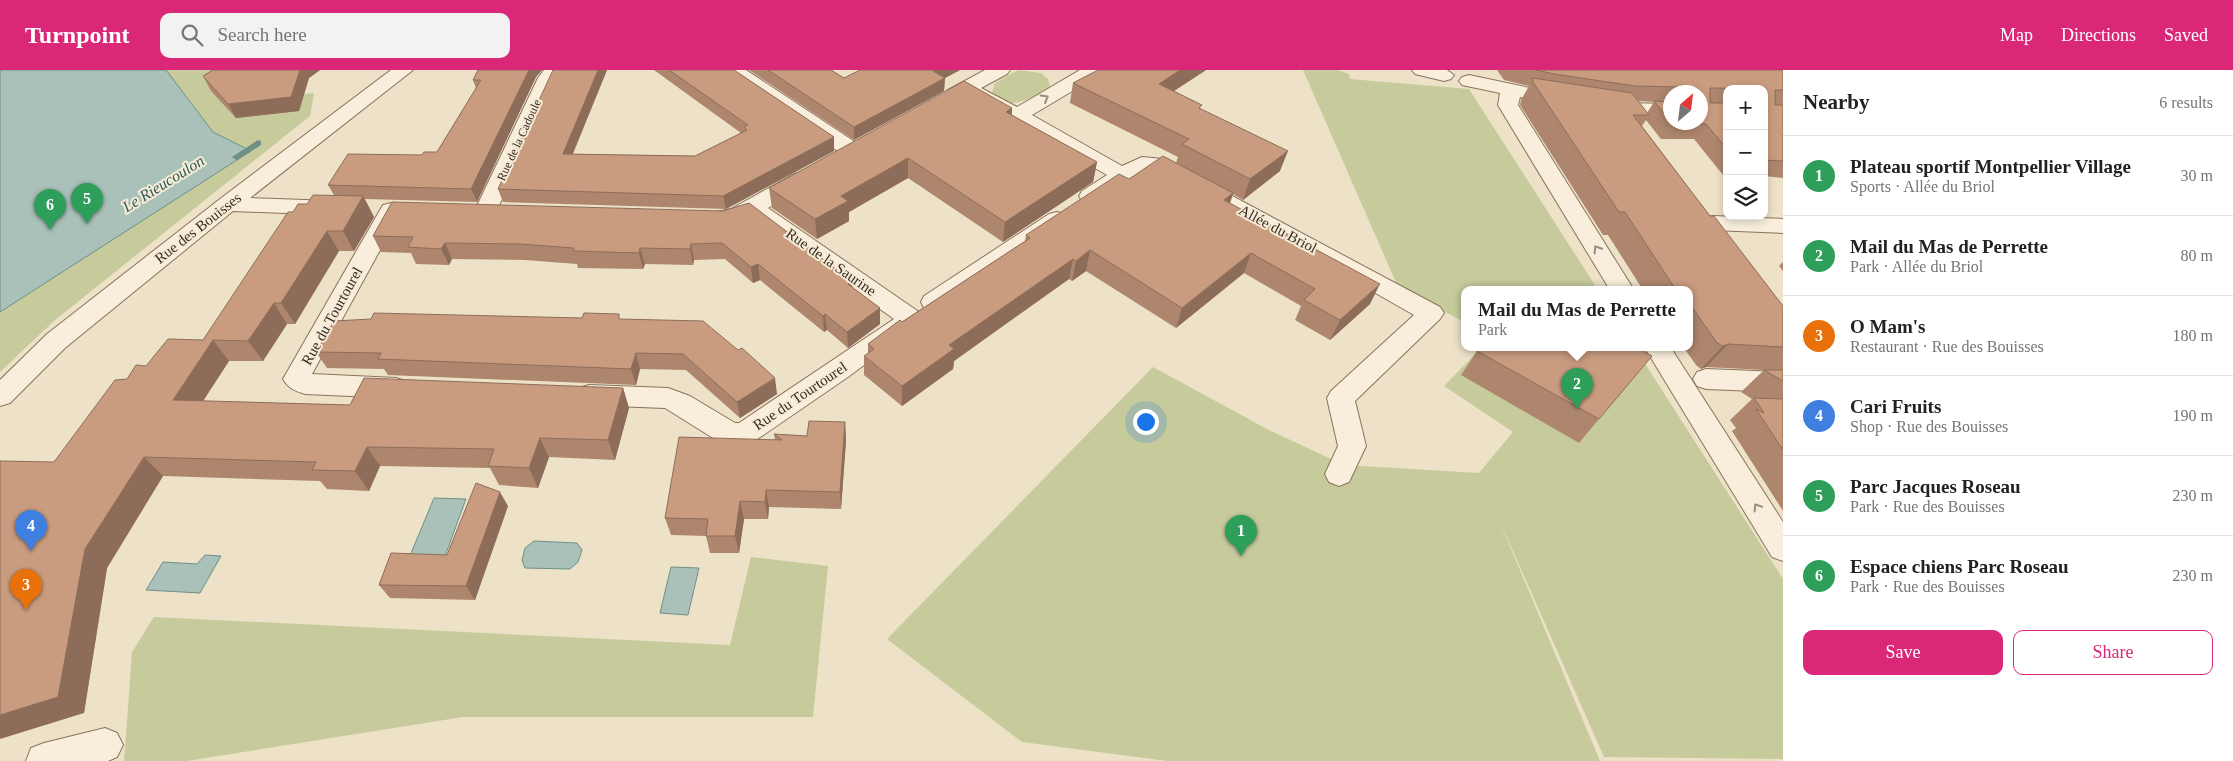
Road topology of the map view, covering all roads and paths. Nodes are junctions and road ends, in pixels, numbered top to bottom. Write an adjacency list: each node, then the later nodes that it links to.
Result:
1 (403, 70): 17 (street, Rue des Bouisses)
2 (554, 70): 19 (street, Rue de la Cadoule)
3 (732, 70): 18 (street)
4 (1000, 70): 9 (street)
5 (1094, 70): 14 (street, one-way to 5)
6 (1422, 70): 7 (street)
7 (1444, 75)
8 (1470, 81): 10 (street)
9 (968, 87): 12 (street); 14 (street)
10 (1511, 90): 11 (street); 23 (street, one-way to 10)
11 (1578, 102)
12 (935, 105)
13 (1663, 110): 15 (street)
14 (1018, 114): 16 (street)
15 (1642, 132)
16 (1122, 175): 24 (street, Rue du Tourtourel); 31 (street, Allée du Briol)
17 (228, 204): 28 (street, Rue du Tourtourel); 30 (street, Rue des Bouisses)
18 (752, 207): 20 (street); 24 (street, Rue de la Saurine)
19 (485, 212)
20 (697, 217)
21 (1783, 226): 22 (street)
22 (1730, 246)
23 (1620, 286)
24 (910, 318): 29 (street, Rue du Tourtourel)
25 (1660, 351): 32 (street, one-way to 25)
26 (1706, 379): 27 (street)
27 (1783, 382)
28 (423, 389)
29 (570, 394)
30 (0, 396)
31 (1339, 474)
32 (1783, 548)
33 (105, 744): 34 (street)
34 (44, 761)

